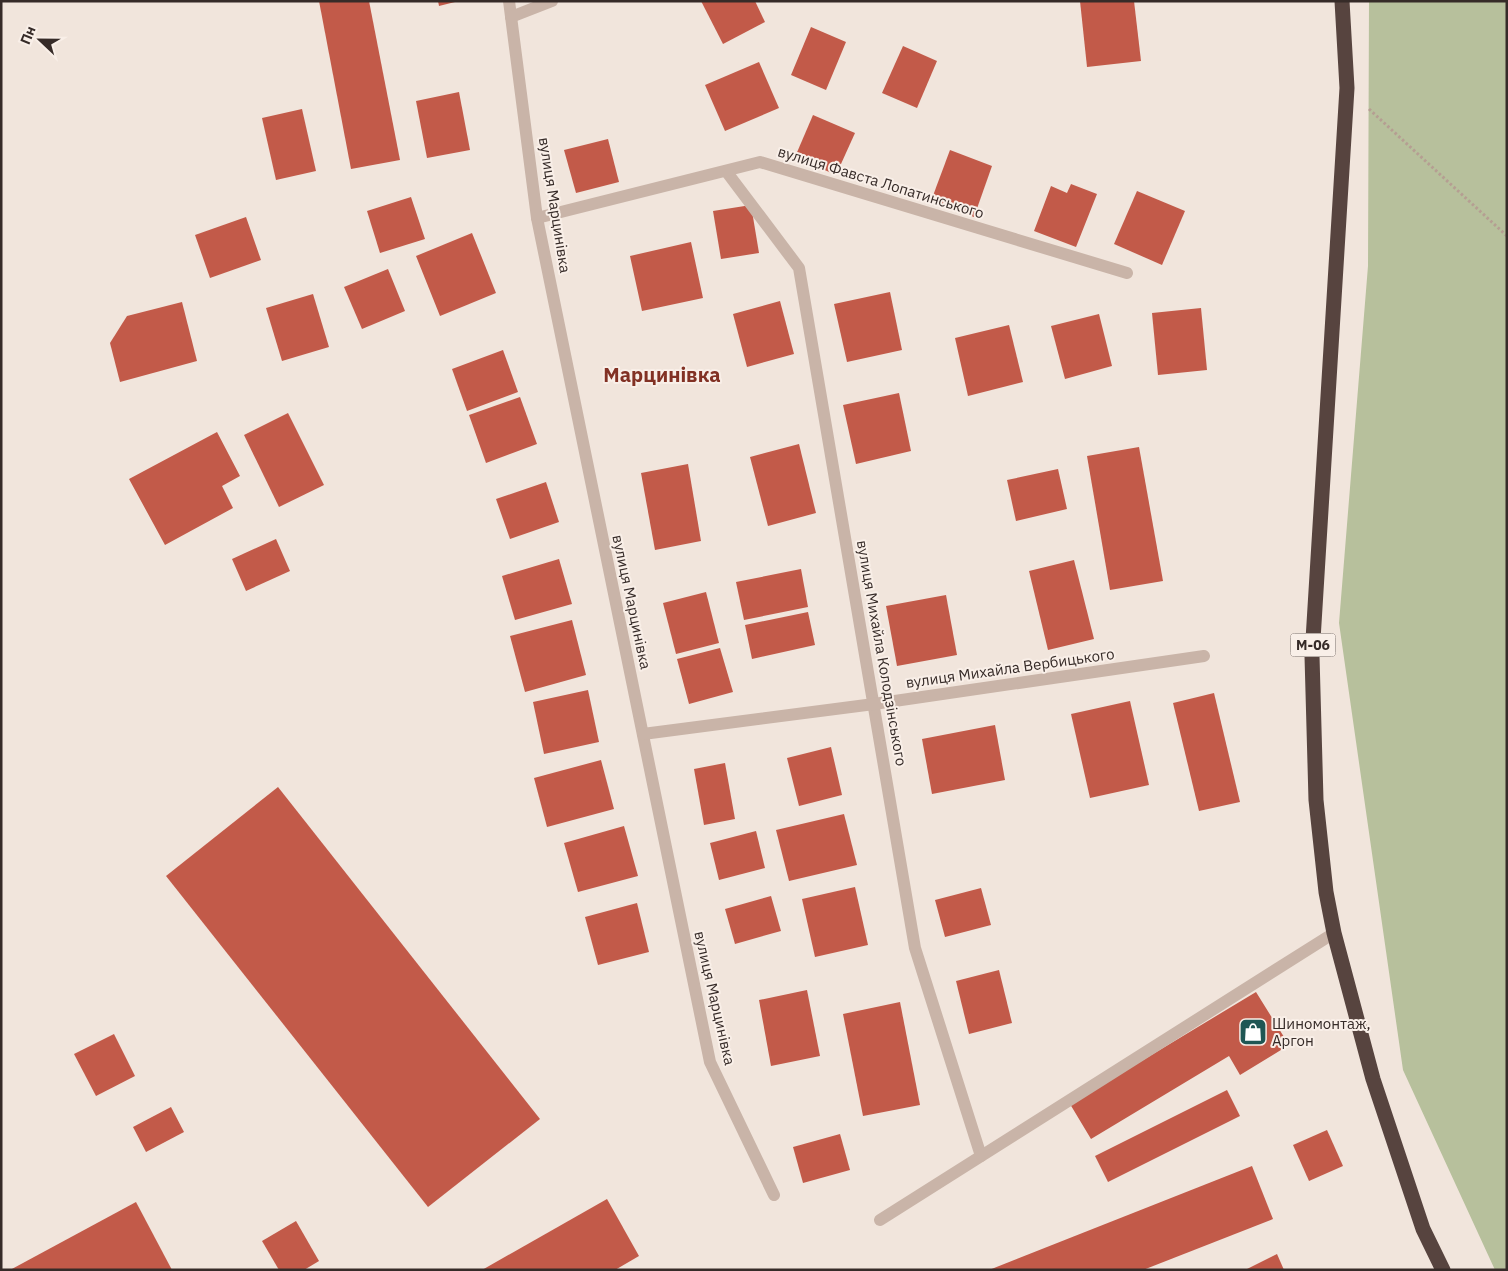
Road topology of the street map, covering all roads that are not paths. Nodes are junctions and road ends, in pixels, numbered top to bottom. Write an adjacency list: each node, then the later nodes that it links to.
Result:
1 (509, 1): 4 (street, вулиця Марцинівка)
2 (552, 1): 4 (street)
3 (1342, 1): 11 (highway, М-06)
4 (512, 17): 6 (street, вулиця Марцинівка)
5 (726, 171): 6 (street, вулиця Фавста Лопатинського); 7 (street, вулиця Фавста Лопатинського); 9 (street, вулиця Михайла Колодзінського)
6 (537, 218): 10 (street, вулиця Марцинівка)
7 (1126, 274)
8 (1204, 656): 9 (street, вулиця Михайла Вербицького)
9 (874, 704): 10 (street, вулиця Михайла Вербицького); 12 (street, вулиця Михайла Колодзінського)
10 (643, 734): 13 (street, вулиця Марцинівка)
11 (1334, 933): 12 (street); 15 (highway, М-06)
12 (982, 1156): 14 (street)
13 (774, 1195)
14 (880, 1220)
15 (1442, 1270)

